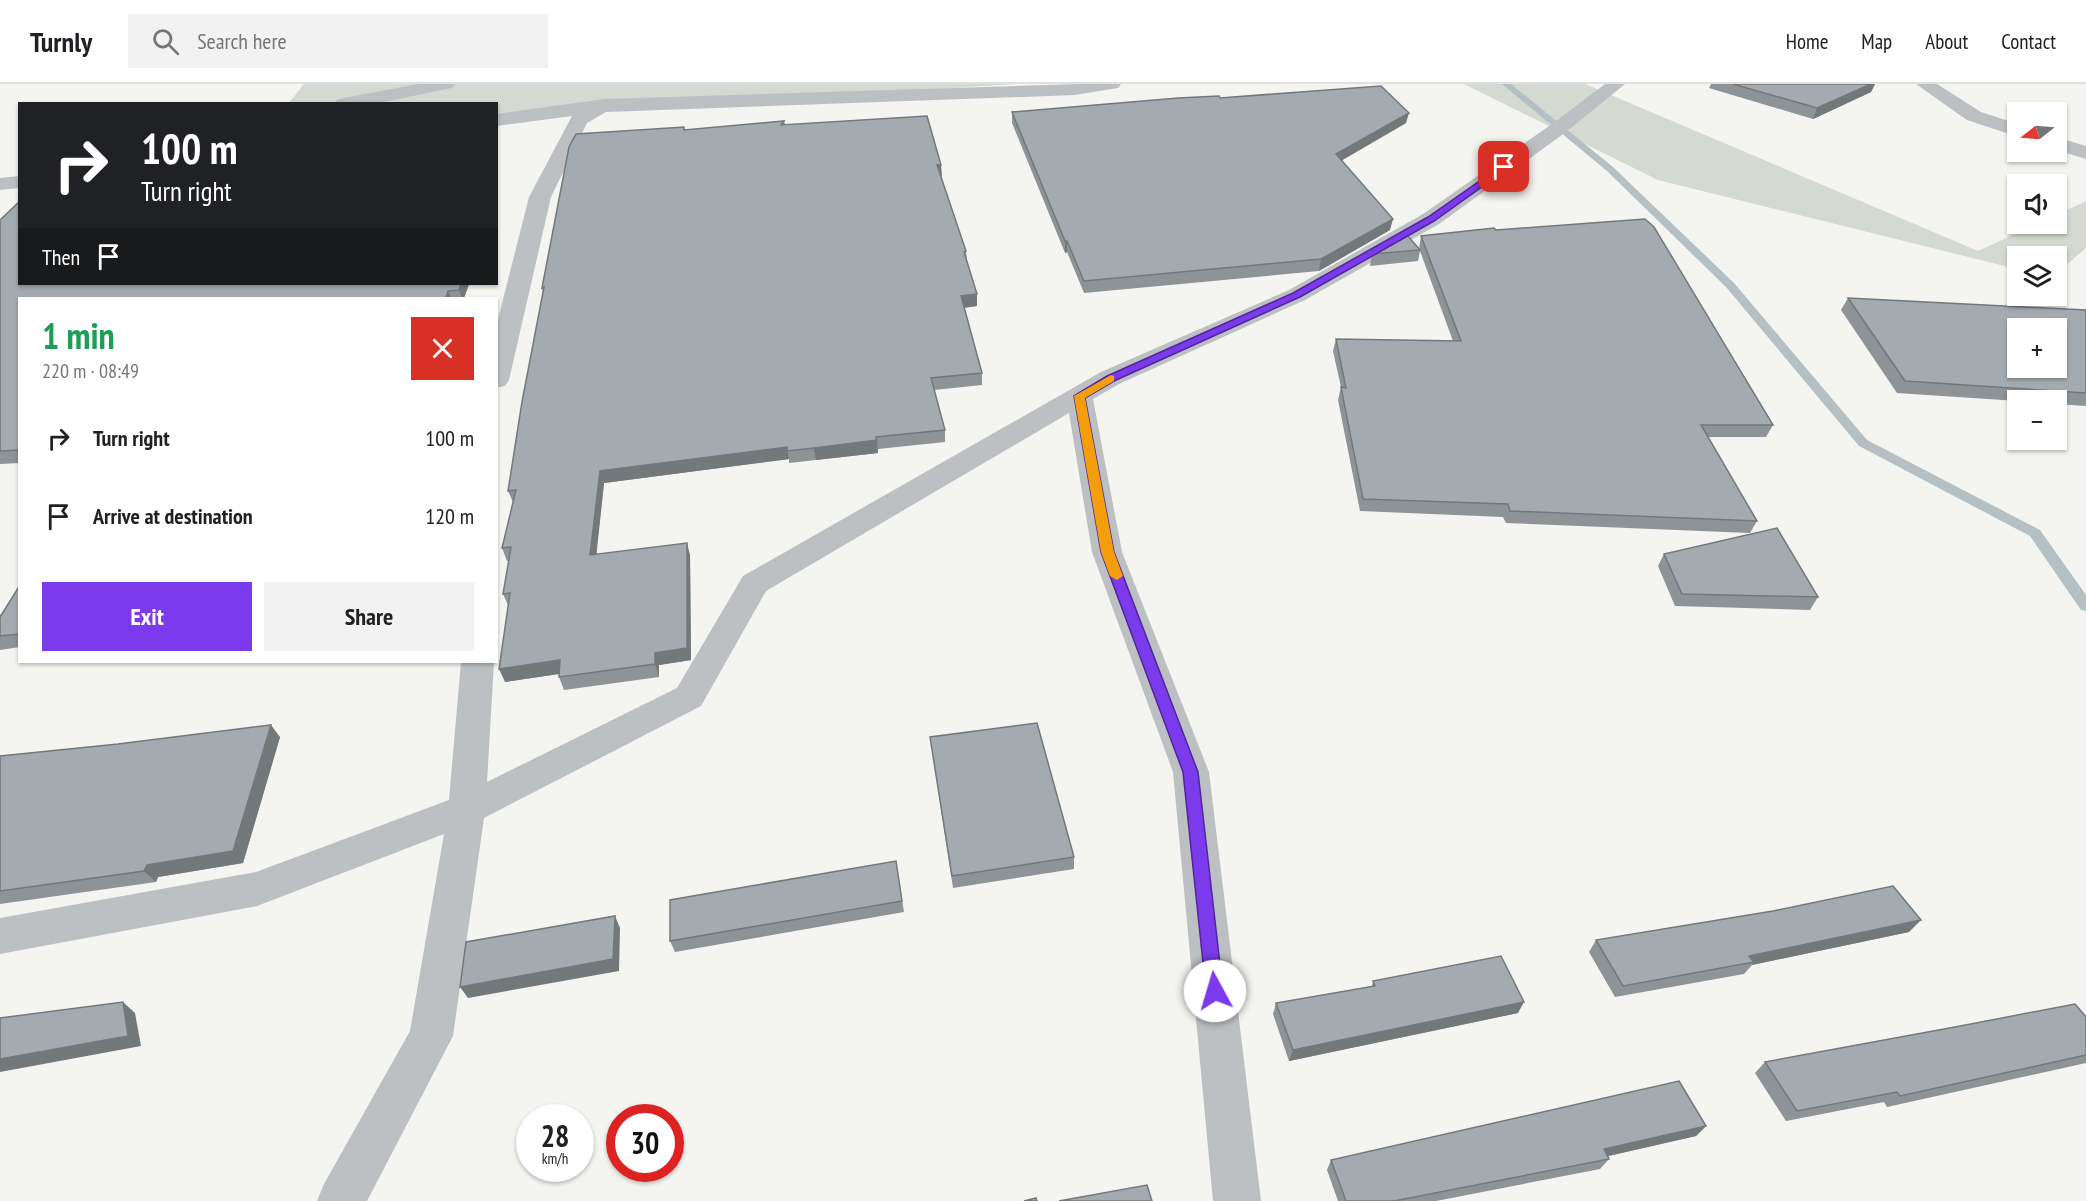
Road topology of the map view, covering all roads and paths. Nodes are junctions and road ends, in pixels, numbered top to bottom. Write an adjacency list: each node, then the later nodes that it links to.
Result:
1 (446, 84): 6 (street)
2 (1112, 84): 7 (street)
3 (1616, 84): 15 (street)
4 (1925, 84): 9 (street)
5 (638, 89): 7 (street)
6 (354, 102)
7 (600, 107): 8 (street); 14 (street)
8 (498, 120)
9 (2007, 126)
10 (2067, 147): 11 (street)
11 (2086, 153)
12 (18, 182): 13 (street)
13 (0, 184)
14 (498, 372)
15 (1080, 396): 17 (street); 20 (street)
16 (477, 663): 17 (street)
17 (467, 808): 18 (street); 19 (street)
18 (0, 936)
19 (341, 1201)
20 (1237, 1201)

